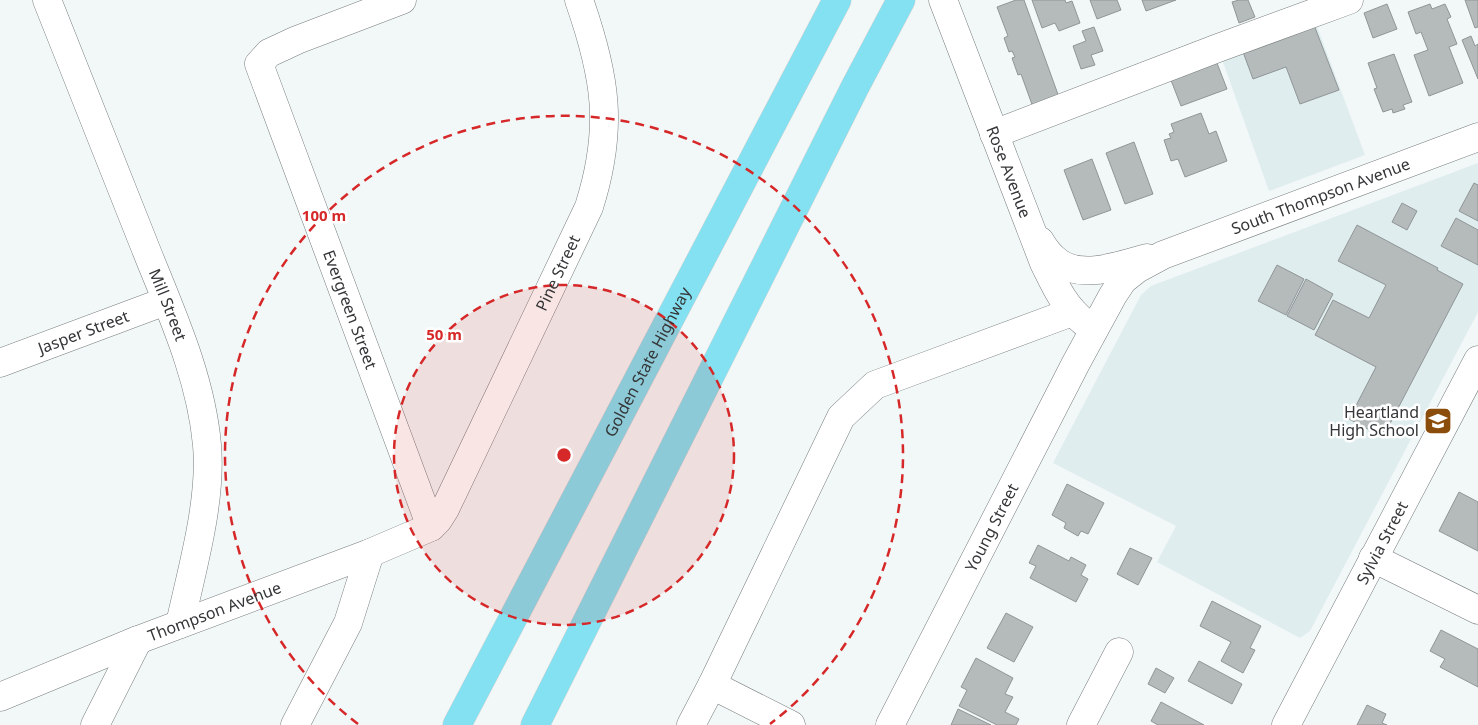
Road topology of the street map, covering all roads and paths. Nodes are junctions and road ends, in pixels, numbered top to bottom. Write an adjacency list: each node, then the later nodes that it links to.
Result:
1 (46, 0): 12 (street, Mill Street)
2 (402, 0): 17 (street, Evergreen Street)
3 (579, 0): 17 (street, Pine Street)
4 (837, 0): 28 (highway, Golden State Highway)
5 (901, 0): 29 (highway)
6 (943, 0): 8 (street, Rose Avenue)
7 (1349, 0): 8 (street)
8 (994, 134): 10 (street, Rose Avenue)
9 (1478, 137): 11 (street, South Thompson Avenue)
10 (1028, 222): 11 (street, South Thompson Avenue); 13 (street, Rose Avenue)
11 (1163, 255): 14 (street, South Thompson Avenue)
12 (166, 301): 16 (street, Jasper Street); 21 (street, Mill Street)
13 (1072, 312): 14 (street, Rose Avenue); 24 (street)
14 (1093, 330): 32 (street, Young Street)
15 (1478, 360): 19 (street, Sylvia Street)
16 (0, 363)
17 (431, 527): 18 (street, Thompson Avenue)
18 (370, 553): 21 (street, Thompson Avenue); 27 (street)
19 (1373, 558): 20 (street); 34 (street, Sylvia Street)
20 (1478, 610)
21 (180, 624): 22 (street, Thompson Avenue)
22 (138, 640): 25 (street, Thompson Avenue); 26 (street)
23 (1119, 652): 33 (street)
24 (712, 685): 30 (street); 31 (street)
25 (0, 696)
26 (95, 725)
27 (294, 725)
28 (457, 725)
29 (535, 725)
30 (691, 725)
31 (792, 725)
32 (890, 725)
33 (1081, 725)
34 (1286, 725)

